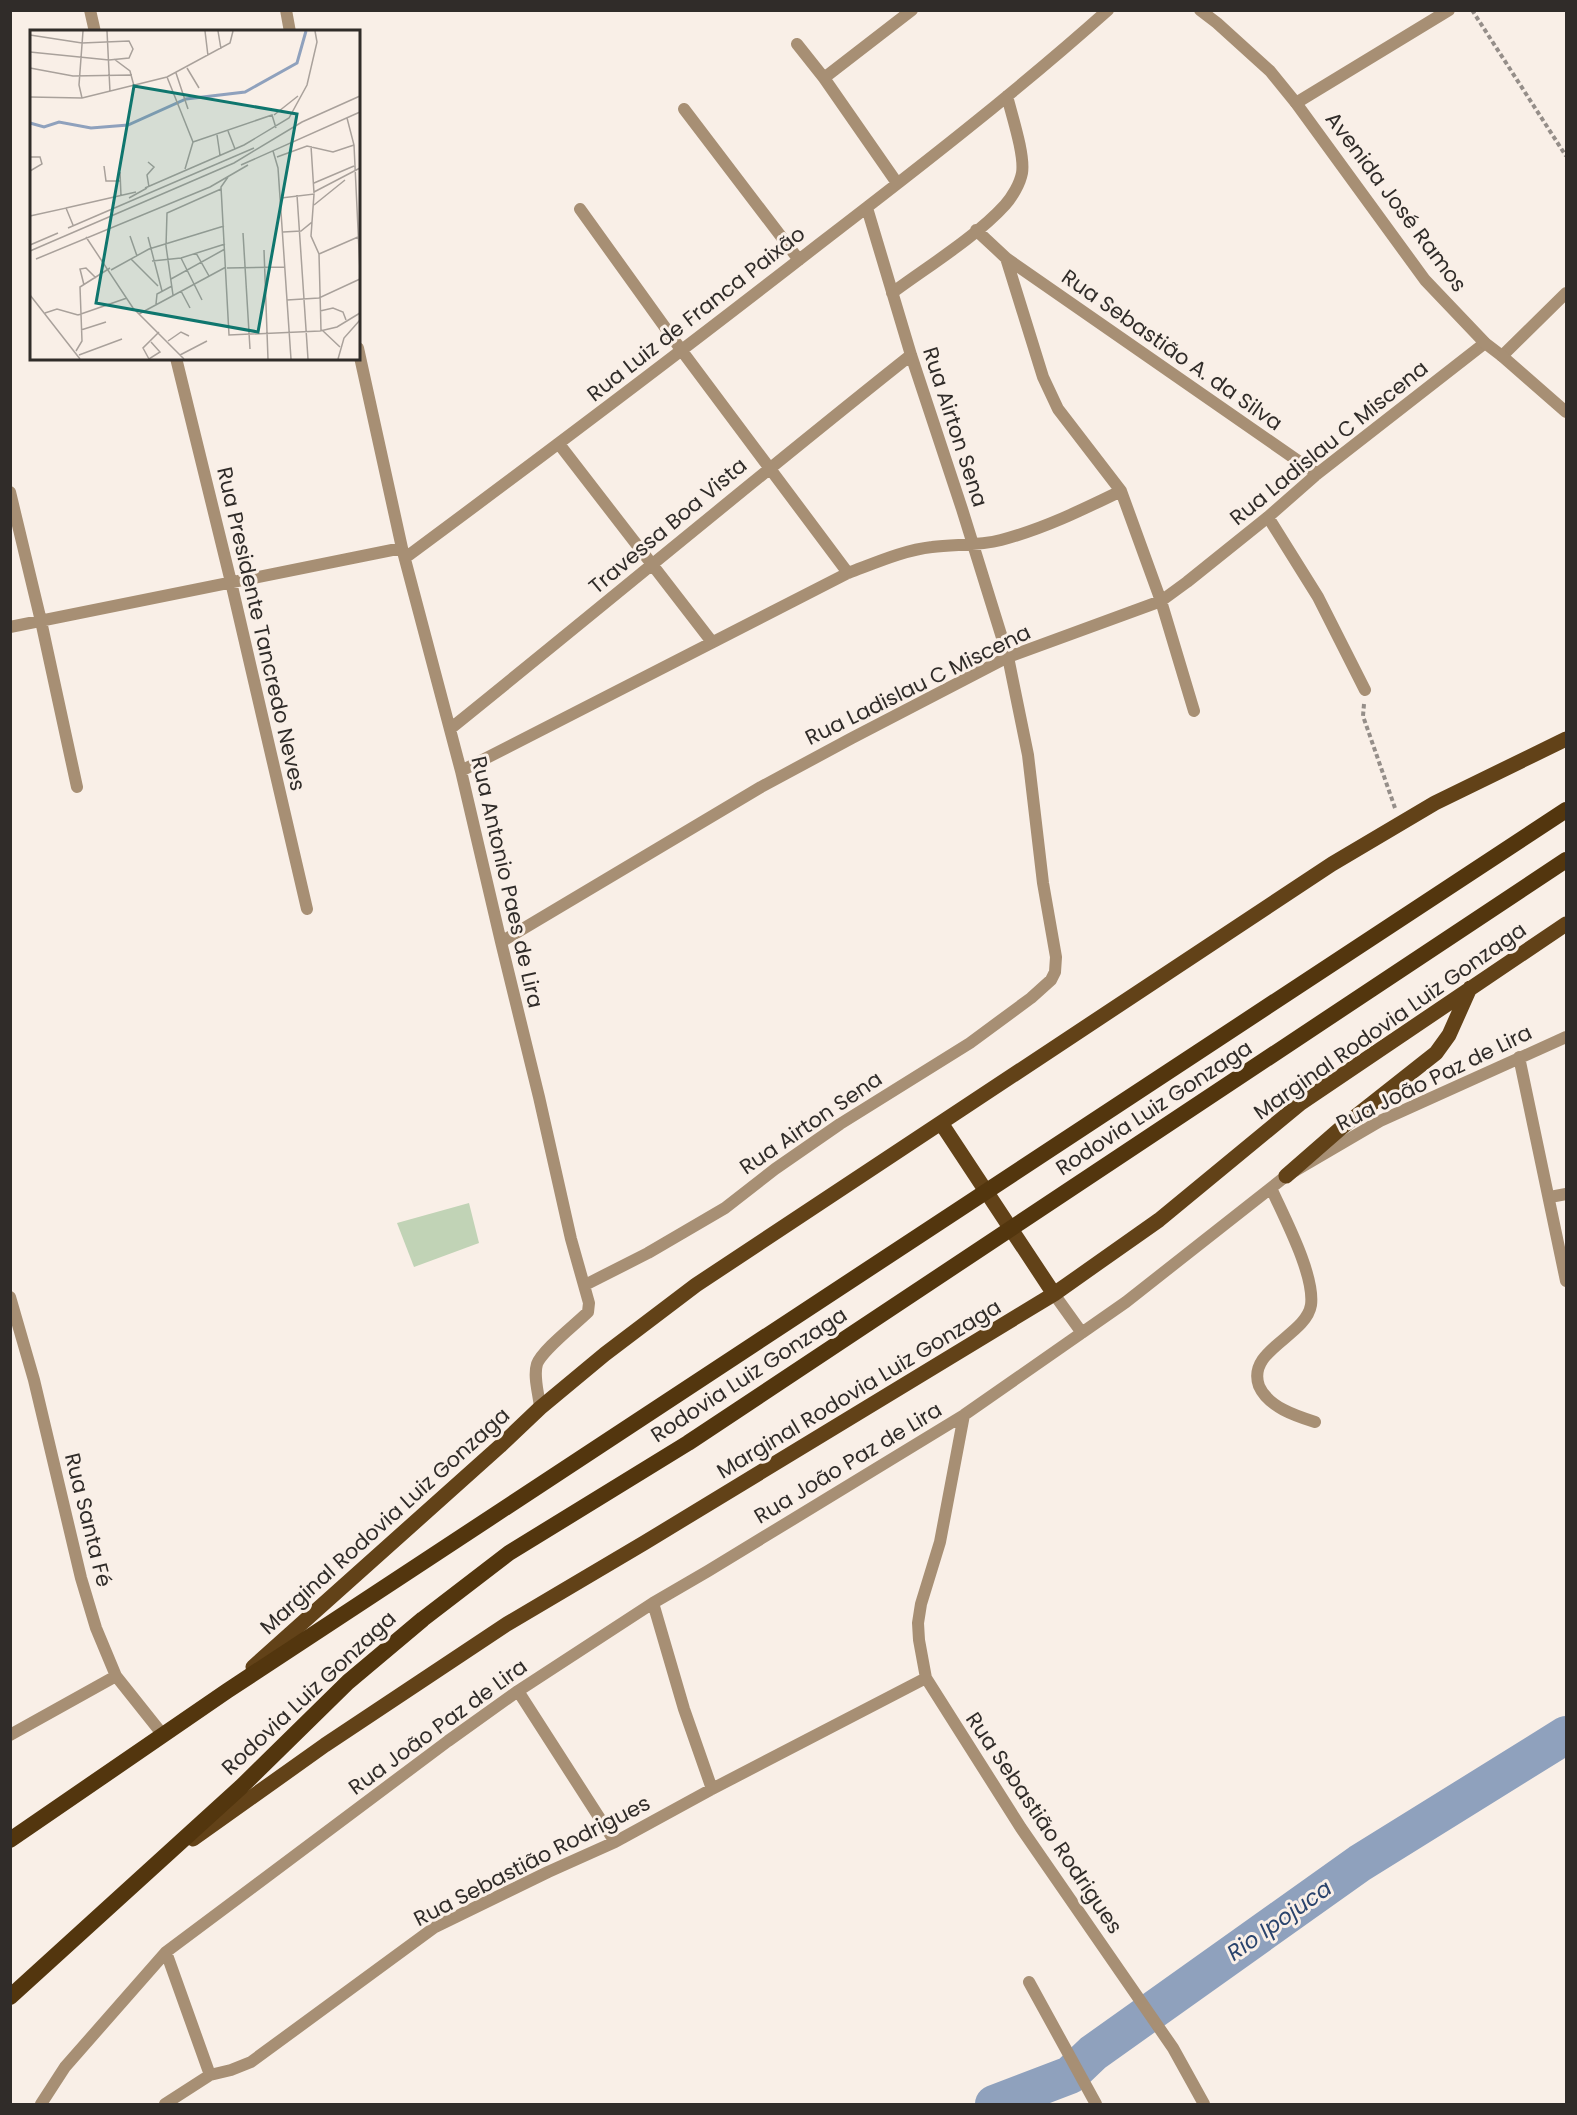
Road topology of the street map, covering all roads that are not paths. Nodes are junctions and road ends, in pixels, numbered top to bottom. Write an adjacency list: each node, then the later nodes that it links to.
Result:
1 (90, 10): 7 (street)
2 (286, 10): 8 (street)
3 (912, 10): 10 (street)
4 (1108, 10): 11 (street, Rua Luiz de Franca Paixão)
5 (1200, 10): 12 (street, Avenida José Ramos)
6 (1449, 10): 12 (street)
7 (95, 30)
8 (290, 30)
9 (797, 44): 10 (street)
10 (824, 78): 14 (street)
11 (1008, 96): 14 (street, Rua Luiz de Franca Paixão); 17 (street)
12 (1296, 103): 22 (street, Avenida José Ramos)
13 (684, 109): 19 (street)
14 (897, 183): 15 (street, Rua Luiz de Franca Paixão)
15 (867, 208): 19 (street, Rua Luiz de Franca Paixão); 20 (street, Rua Airton Sena)
16 (580, 209): 23 (street)
17 (976, 230): 18 (street, Rua Sebastião A. da Silva); 20 (street)
18 (1006, 258): 31 (street, Rua Sebastião A. da Silva); 32 (street)
19 (799, 260): 23 (street, Rua Luiz de Franca Paixão)
20 (892, 293): 24 (street, Rua Airton Sena)
21 (1566, 293): 25 (street)
22 (1485, 343): 25 (street, Avenida José Ramos); 31 (street, Rua Ladislau C Miscena)
23 (682, 351): 29 (street, Rua Luiz de Franca Paixão); 30 (street)
24 (911, 355): 30 (street, Travessa Boa Vista); 35 (street, Rua Airton Sena)
25 (1502, 356): 28 (street, Avenida José Ramos)
26 (360, 357): 36 (street, Rua Antonio Paes de Lira)
27 (176, 360): 39 (street, Rua Presidente Tancredo Neves)
28 (1566, 412)
29 (559, 444): 36 (street, Rua Luiz de Franca Paixão); 37 (street)
30 (769, 468): 37 (street, Travessa Boa Vista); 38 (street)
31 (1317, 474): 34 (street, Rua Ladislau C Miscena)
32 (1121, 491): 35 (street); 40 (street)
33 (10, 492): 41 (street)
34 (1268, 517): 40 (street, Rua Ladislau C Miscena); 45 (street)
35 (973, 545): 38 (street); 44 (street, Rua Airton Sena)
36 (404, 553): 39 (street, Rua Luiz de Franca Paixão); 47 (street, Rua Antonio Paes de Lira)
37 (652, 566): 43 (street); 47 (street, Travessa Boa Vista)
38 (848, 573): 43 (street)
39 (231, 582): 41 (street, Rua Luiz de Franca Paixão); 53 (street, Rua Presidente Tancredo Neves)
40 (1161, 601): 44 (street, Rua Ladislau C Miscena); 46 (street)
41 (41, 621): 42 (street, Rua Luiz de Franca Paixão); 50 (street)
42 (10, 627)
43 (712, 642): 49 (street)
44 (1008, 657): 55 (street, Rua Ladislau C Miscena); 65 (street, Rua Airton Sena)
45 (1365, 690)
46 (1194, 711)
47 (450, 729): 49 (street, Rua Antonio Paes de Lira)
48 (1566, 739): 59 (main road, Marginal Rodovia Luiz Gonzaga)
49 (461, 771): 55 (street, Rua Antonio Paes de Lira)
50 (77, 787)
51 (1566, 810): 75 (highway, Rodovia Luiz Gonzaga)
52 (1566, 860): 82 (highway, Rodovia Luiz Gonzaga)
53 (307, 909)
54 (1566, 924): 56 (main road, Marginal Rodovia Luiz Gonzaga)
55 (501, 942): 65 (street, Rua Antonio Paes de Lira)
56 (1470, 988): 60 (main road); 66 (main road, Marginal Rodovia Luiz Gonzaga)
57 (1566, 1037): 58 (street, Rua João Paz de Lira)
58 (1519, 1057): 60 (street, Rua João Paz de Lira); 63 (street)
59 (941, 1123): 66 (main road); 69 (main road, Marginal Rodovia Luiz Gonzaga)
60 (1286, 1176): 61 (street, Rua João Paz de Lira)
61 (1271, 1188): 68 (street, Rua João Paz de Lira); 71 (street)
62 (1566, 1194): 63 (street)
63 (1550, 1197): 64 (street)
64 (1566, 1281)
65 (585, 1285): 69 (street, Rua Antonio Paes de Lira)
66 (1054, 1294): 68 (street); 82 (main road, Marginal Rodovia Luiz Gonzaga)
67 (11, 1297): 73 (street, Rua Santa Fé)
68 (1082, 1333): 70 (street, Rua João Paz de Lira)
69 (540, 1407): 75 (main road, Marginal Rodovia Luiz Gonzaga)
70 (964, 1415): 72 (street, Rua João Paz de Lira); 74 (street, Rua Sebastião Rodrigues)
71 (1315, 1422)
72 (653, 1603): 76 (street, Rua João Paz de Lira); 79 (street)
73 (116, 1676): 77 (street); 78 (street, Rua Santa Fé)
74 (926, 1678): 79 (street, Rua Sebastião Rodrigues); 90 (street, Rua Sebastião Rodrigues)
75 (228, 1690): 78 (highway, Rodovia Luiz Gonzaga)
76 (518, 1691): 81 (street); 83 (street, Rua João Paz de Lira)
77 (10, 1735)
78 (163, 1736): 80 (highway, Rodovia Luiz Gonzaga)
79 (712, 1789): 81 (street, Rua Sebastião Rodrigues)
80 (10, 1840)
81 (615, 1842): 86 (street, Rua Sebastião Rodrigues)
82 (156, 1865): 85 (highway, Rodovia Luiz Gonzaga)
83 (166, 1952): 86 (street); 87 (street, Rua João Paz de Lira)
84 (1029, 1982): 89 (street)
85 (10, 1997)
86 (210, 2075): 88 (street, Rua Sebastião Rodrigues)
87 (41, 2104)
88 (165, 2104)
89 (1096, 2104)
90 (1204, 2104)

